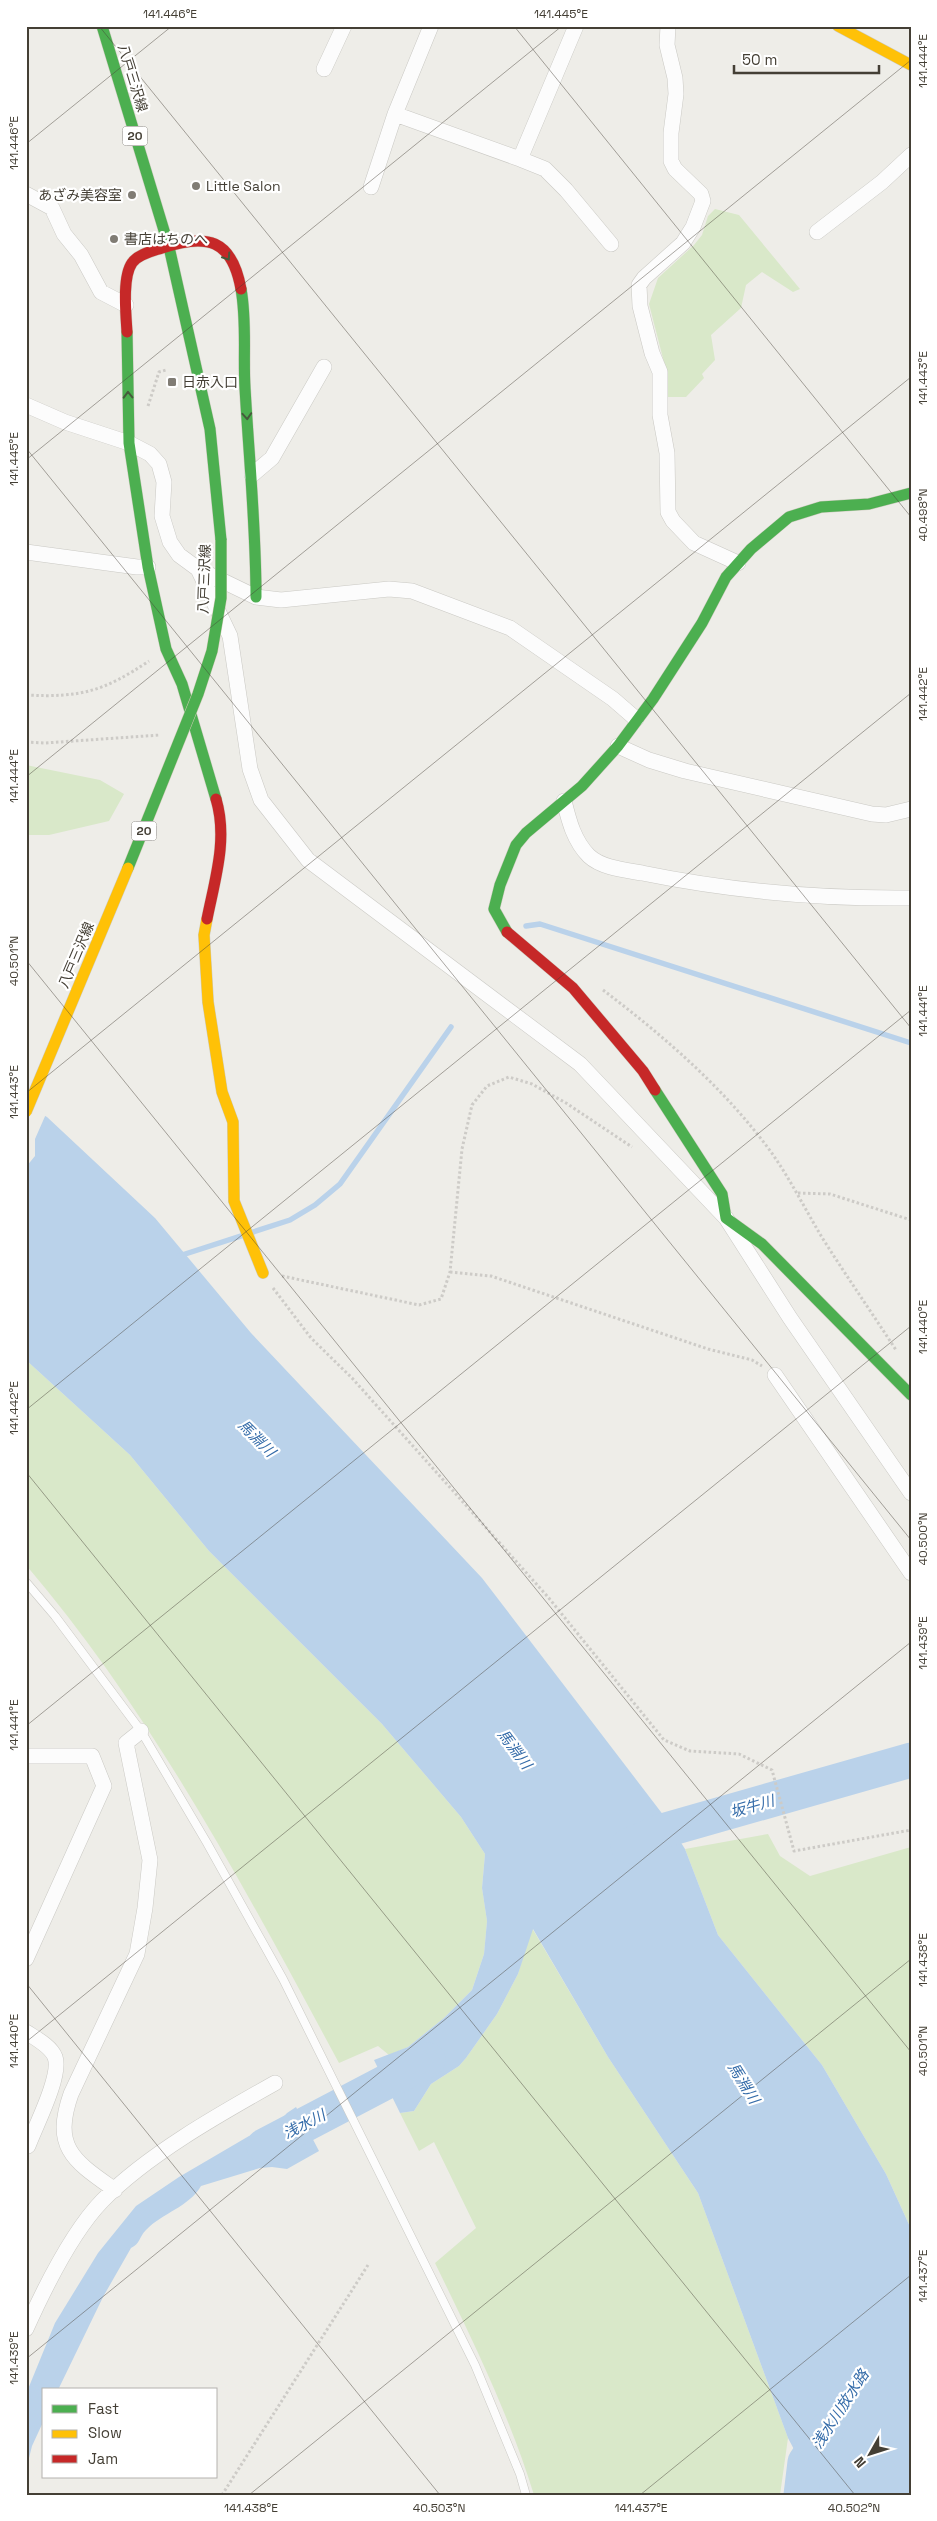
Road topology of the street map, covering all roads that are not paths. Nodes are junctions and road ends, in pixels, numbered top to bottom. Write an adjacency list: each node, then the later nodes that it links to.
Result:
1 (102, 26): 16 (main road, 八戸三沢線 / 20)
2 (344, 26): 8 (street)
3 (431, 26): 9 (street)
4 (576, 26): 11 (street)
5 (668, 26): 24 (street)
6 (838, 26): 7 (main road)
7 (911, 64)
8 (324, 69)
9 (395, 114): 11 (street); 12 (street)
10 (911, 155): 14 (street)
11 (520, 159): 15 (street)
12 (371, 187)
13 (26, 194): 17 (street)
14 (817, 232)
15 (610, 244)
16 (169, 247): 17 (main road); 21 (main road, one-way to 21); 33 (main road, 八戸三沢線 / 20, bridge)
17 (126, 305): 20 (main road, one-way to 17)
18 (324, 367): 21 (street)
19 (26, 405): 20 (street)
20 (129, 443): 25 (main road); 26 (street)
21 (252, 475): 27 (main road)
22 (911, 493): 24 (main road)
23 (26, 552): 25 (street)
24 (738, 563): 28 (main road)
25 (148, 567): 35 (main road)
26 (198, 569): 27 (street); 34 (street)
27 (256, 597): 28 (street)
28 (636, 719): 29 (main road)
29 (618, 746): 30 (main road); 31 (street)
30 (564, 801): 32 (street); 34 (main road)
31 (911, 810)
32 (911, 898)
33 (26, 1112)
34 (726, 1218): 37 (main road); 38 (street)
35 (264, 1273)
36 (775, 1375): 39 (street)
37 (911, 1394)
38 (911, 1493)
39 (911, 1573)
40 (26, 1582): 41 (lane)
41 (141, 1731): 47 (street); 49 (lane)
42 (26, 1756): 43 (street)
43 (26, 1959)
44 (26, 2032): 46 (street)
45 (275, 2083): 47 (street)
46 (28, 2146)
47 (115, 2190): 48 (street)
48 (26, 2329)
49 (526, 2495)

